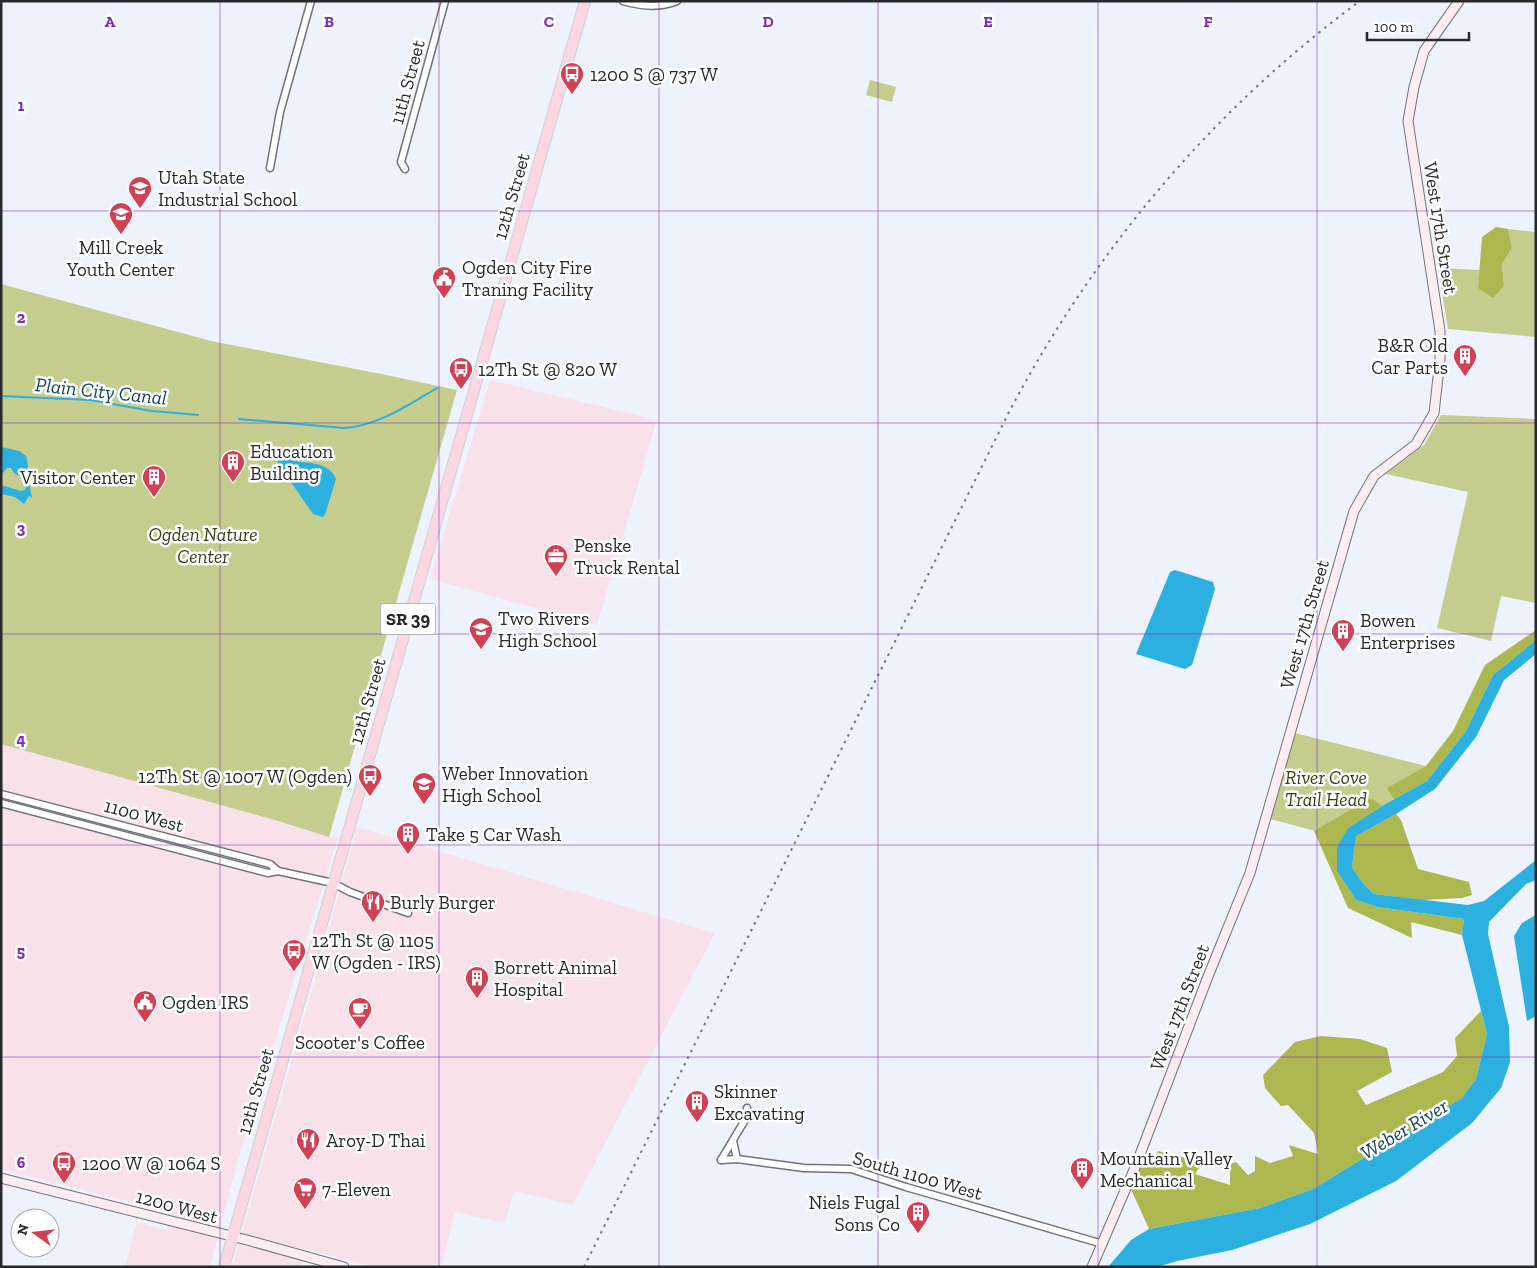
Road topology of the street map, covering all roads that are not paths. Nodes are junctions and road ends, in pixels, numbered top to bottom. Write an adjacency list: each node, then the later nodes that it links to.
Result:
1 (311, 1): 7 (street)
2 (445, 1): 8 (street, 11th Street)
3 (585, 1): 14 (main road, 12th Street / SR 39)
4 (623, 1): 5 (street)
5 (677, 1)
6 (1459, 1): 21 (street, West 17th Street)
7 (270, 168)
8 (405, 169)
9 (1, 794): 11 (street, 1100 West)
10 (1, 803): 12 (street, 1100 West)
11 (251, 859): 12 (street); 13 (street, 1100 West)
12 (248, 868): 13 (street, 1100 West)
13 (278, 870): 14 (street, 1100 West)
14 (333, 883): 15 (street, 1100 West); 20 (main road, 12th Street / SR 39)
15 (408, 912)
16 (747, 1108): 17 (street)
17 (733, 1141): 18 (street); 18 (street, South 1100 West)
18 (737, 1159): 21 (street, South 1100 West)
19 (1, 1178): 20 (street, 1200 West)
20 (232, 1237): 22 (main road, 12th Street / SR 39); 23 (street, 1200 West)
21 (1102, 1244): 24 (street, West 17th Street)
22 (224, 1267)
23 (344, 1267)
24 (1092, 1267)

